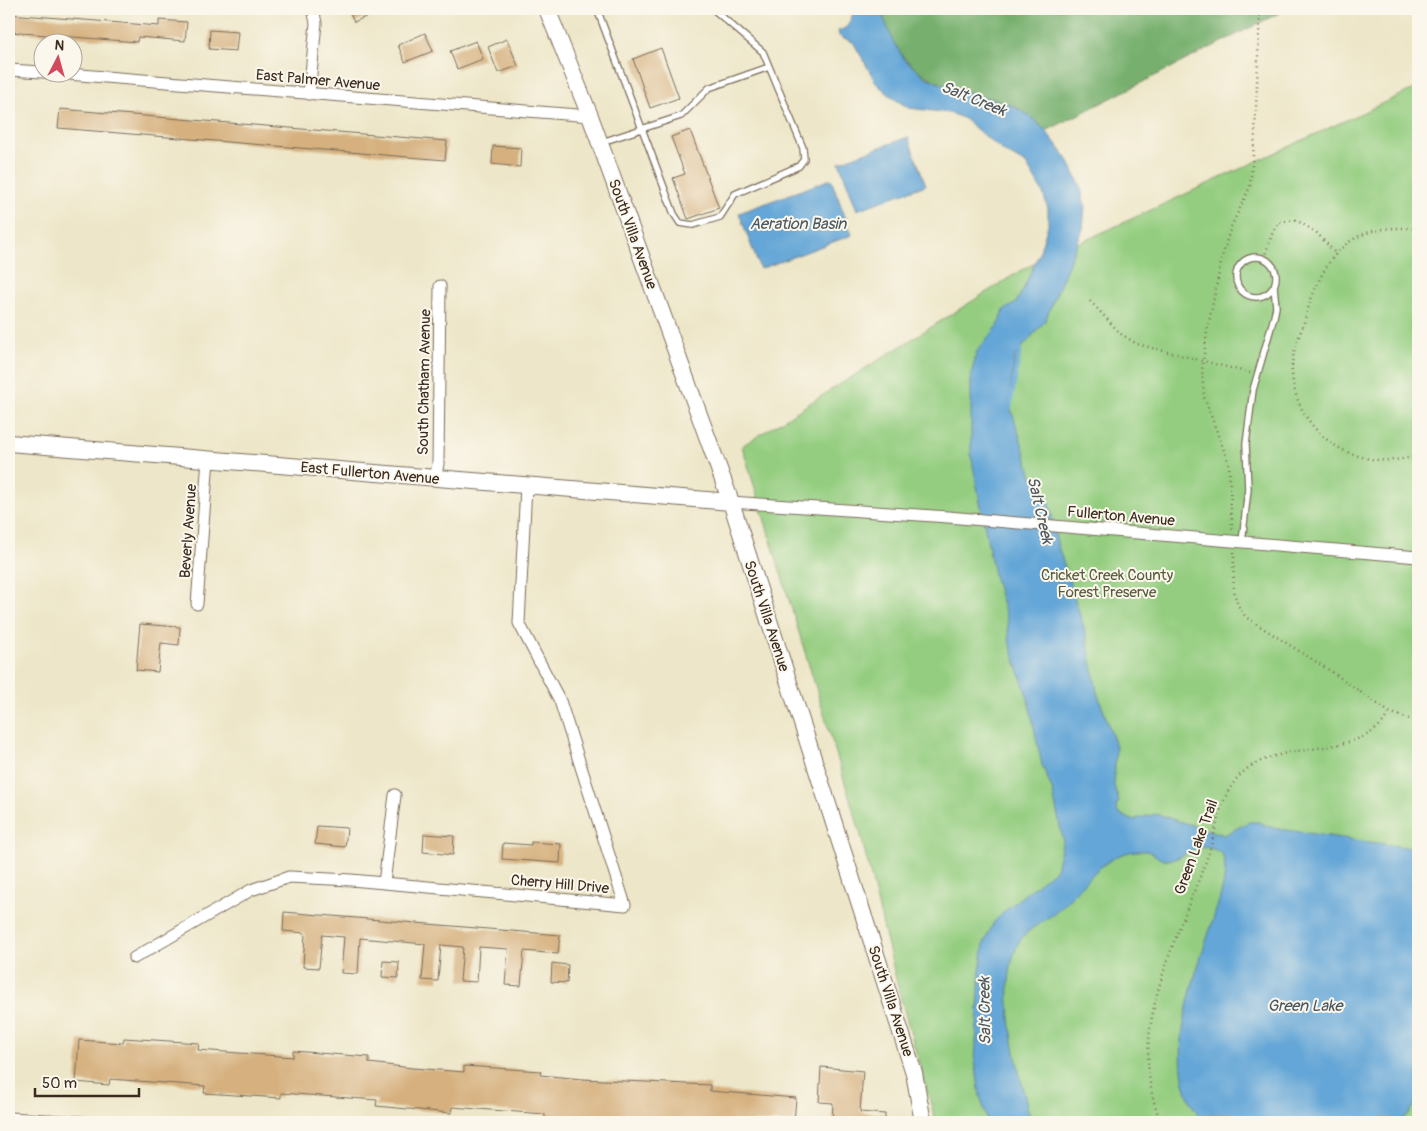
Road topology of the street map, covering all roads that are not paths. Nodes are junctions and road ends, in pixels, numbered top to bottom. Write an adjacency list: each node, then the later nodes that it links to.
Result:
1 (313, 9): 9 (street)
2 (597, 9): 11 (lane)
3 (714, 9): 5 (lane)
4 (550, 11): 10 (main road, South Villa Avenue)
5 (769, 67): 11 (lane); 11 (lane)
6 (9, 70): 7 (street, East Palmer Avenue)
7 (32, 71)
8 (82, 75): 9 (street, East Palmer Avenue)
9 (310, 94): 10 (street, East Palmer Avenue)
10 (590, 116): 12 (main road, South Villa Avenue)
11 (642, 129): 12 (lane)
12 (600, 143): 19 (main road, South Villa Avenue)
13 (440, 286): 17 (street, South Chatham Avenue)
14 (1274, 286): 14 (lane); 20 (lane)
15 (9, 442): 16 (main road, East Fullerton Avenue)
16 (208, 459): 17 (main road, East Fullerton Avenue); 22 (street, Beverly Avenue)
17 (435, 478): 18 (main road, East Fullerton Avenue)
18 (526, 486): 19 (main road, East Fullerton Avenue); 24 (street, Cherry Hill Drive)
19 (730, 502): 20 (street, Fullerton Avenue); 28 (main road, South Villa Avenue)
20 (1242, 542): 21 (street, Fullerton Avenue)
21 (1418, 557)
22 (198, 604)
23 (395, 795): 24 (street)
24 (384, 883): 25 (street, Cherry Hill Drive)
25 (134, 958)
26 (9, 1118): 27 (street)
27 (82, 1122)
28 (924, 1122)

